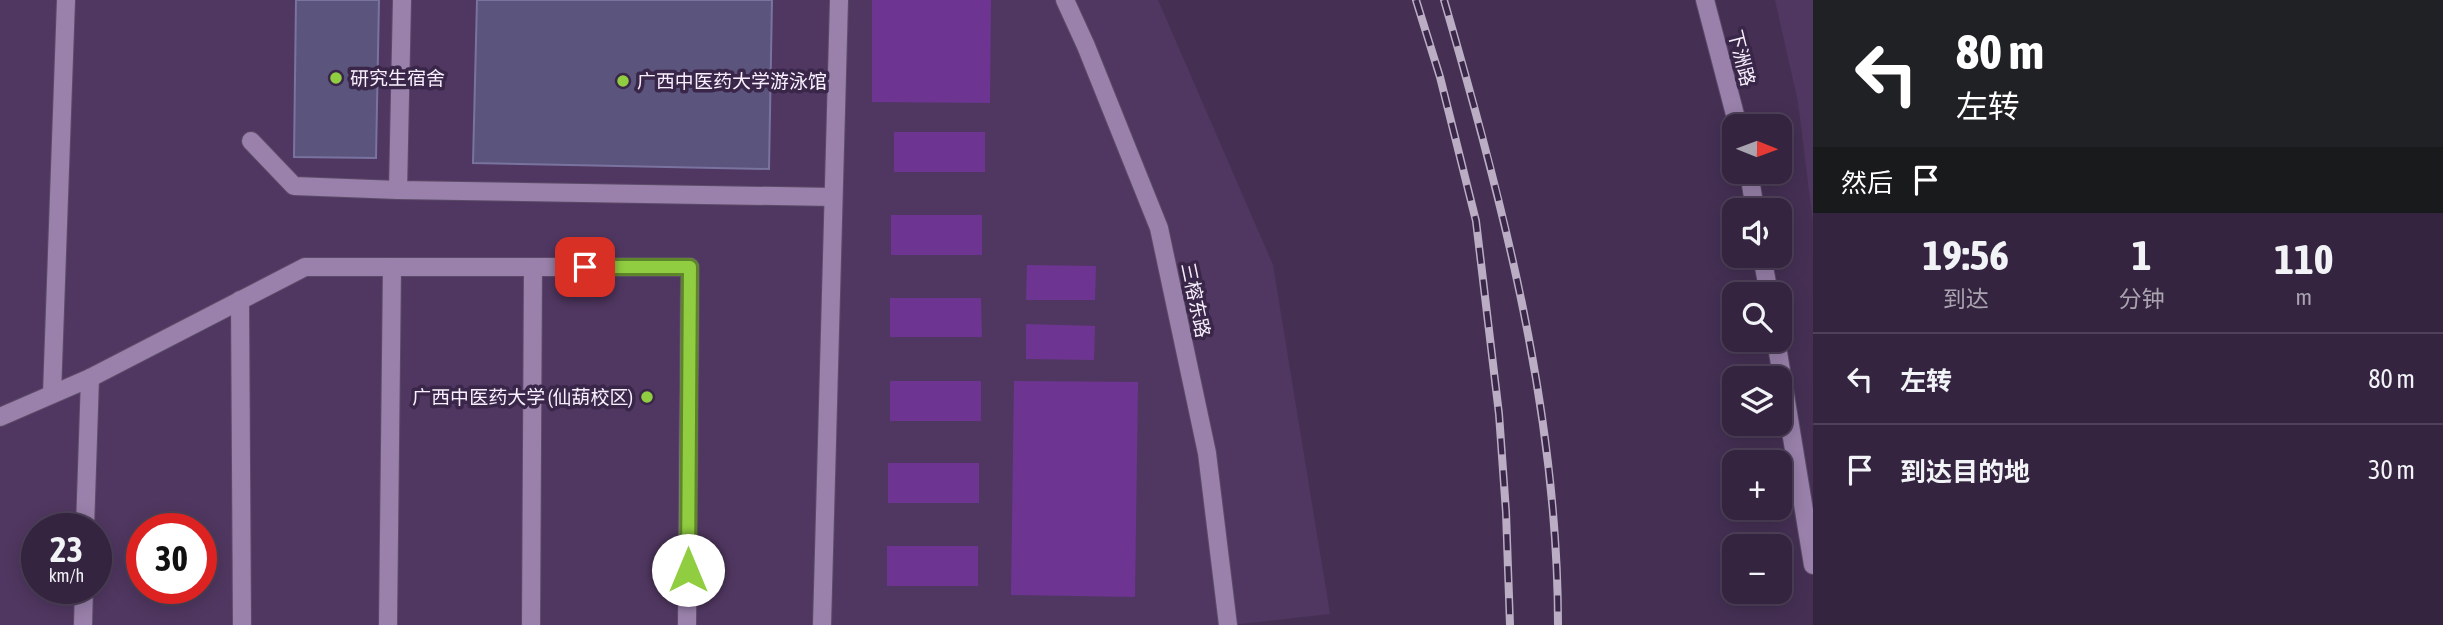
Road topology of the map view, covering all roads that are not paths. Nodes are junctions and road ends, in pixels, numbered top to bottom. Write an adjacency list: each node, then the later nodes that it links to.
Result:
1 (66, 0): 15 (street)
2 (402, 0): 8 (street)
3 (839, 0): 9 (street)
4 (1065, 0): 26 (street, 三榕东路)
5 (1706, 0): 6 (street, 下洲路)
6 (1735, 114)
7 (251, 141): 8 (street)
8 (398, 190): 9 (street)
9 (833, 197): 25 (street)
10 (392, 267): 11 (street); 12 (street); 22 (street)
11 (533, 267): 23 (street); 24 (street)
12 (240, 300): 14 (street); 21 (street)
13 (1778, 352): 18 (street)
14 (90, 378): 15 (street); 17 (street)
15 (52, 394): 16 (street)
16 (0, 417)
17 (86, 513)
18 (1813, 565)
19 (84, 604): 20 (street)
20 (83, 625)
21 (242, 625)
22 (388, 625)
23 (531, 625)
24 (687, 625)
25 (822, 625)
26 (1228, 625)

